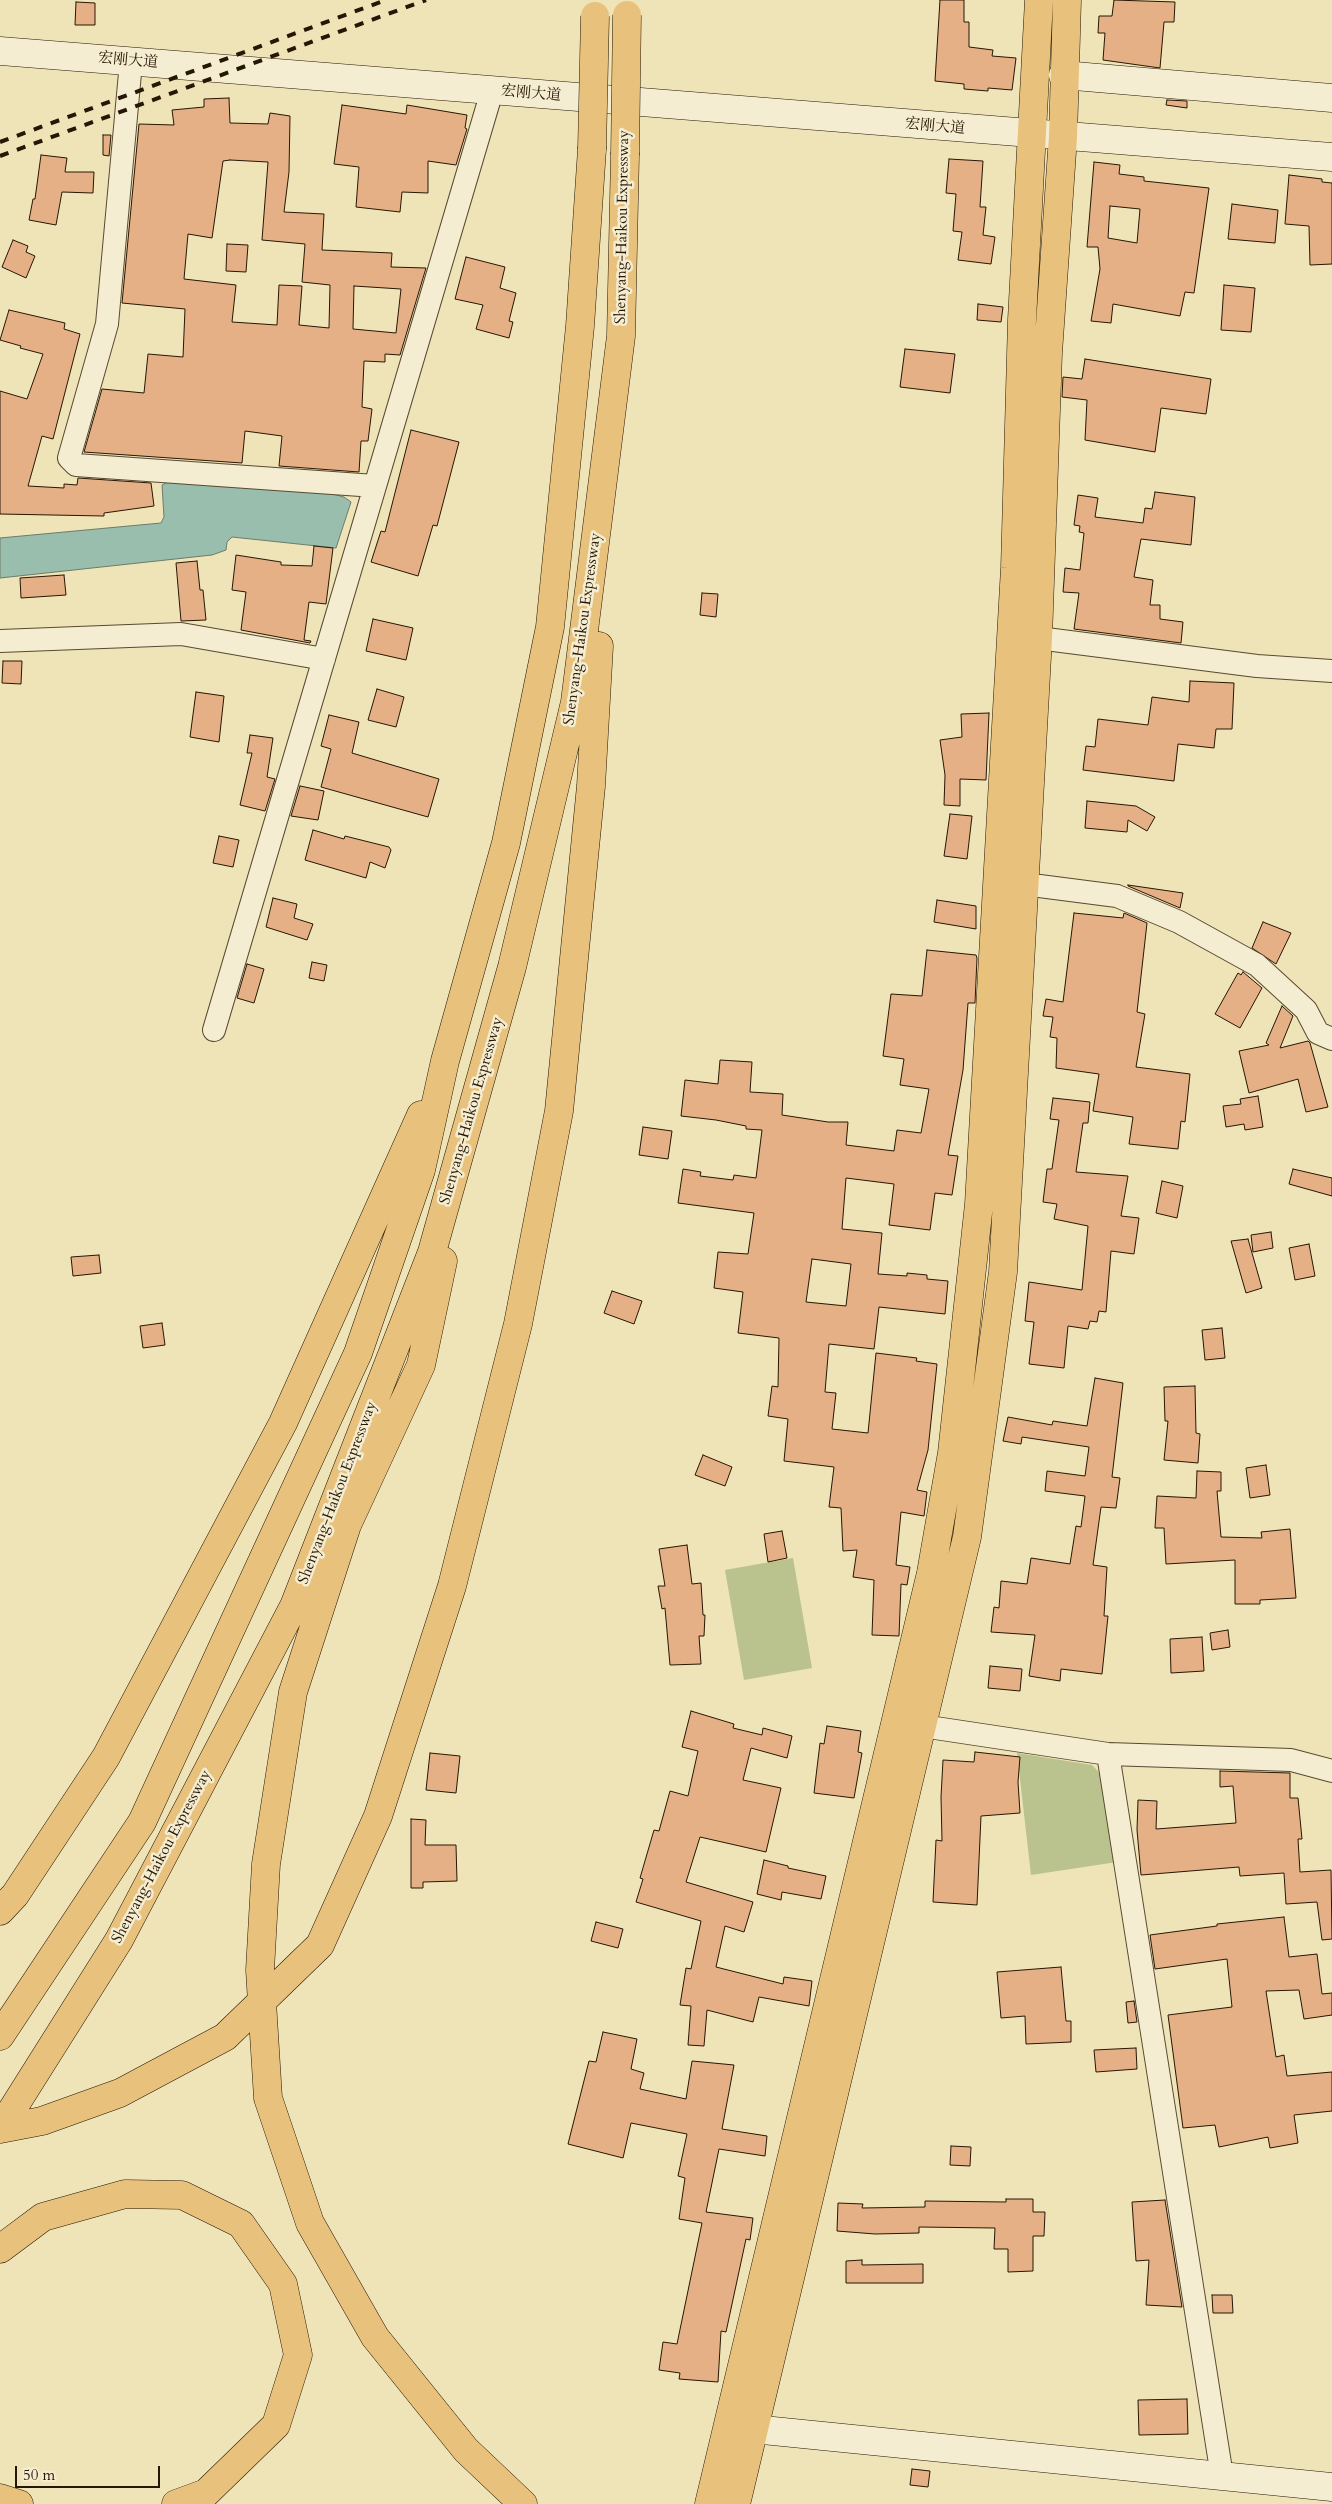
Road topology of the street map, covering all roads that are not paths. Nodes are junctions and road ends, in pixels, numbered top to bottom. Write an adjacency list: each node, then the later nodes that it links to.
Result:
1 (1039, 0): 10 (main road)
2 (1068, 0): 7 (main road)
3 (594, 8): 22 (main road, bridge)
4 (627, 8): 13 (main road, Shenyang-Haikou Expressway, bridge)
5 (0, 51): 6 (street, 宏刚大道)
6 (131, 62): 8 (street, 宏刚大道); 14 (street)
7 (1063, 75): 9 (street); 11 (main road)
8 (492, 91): 10 (street, 宏刚大道); 14 (street)
9 (1332, 98)
10 (1031, 134): 11 (street, 宏刚大道); 39 (main road)
11 (1063, 137): 12 (street, 宏刚大道); 15 (main road)
12 (1332, 157)
13 (612, 417): 23 (main road, Shenyang-Haikou Expressway); 28 (main road)
14 (375, 486): 17 (street)
15 (1038, 638): 18 (street); 19 (main road)
16 (0, 641): 17 (street)
17 (324, 659): 20 (street)
18 (1332, 671)
19 (1024, 884): 21 (street); 24 (main road)
20 (214, 1030)
21 (1332, 1039)
22 (445, 1061): 27 (main road); 29 (main road)
23 (482, 1072): 28 (main road); 30 (main road, Shenyang-Haikou Expressway)
24 (922, 1726): 25 (street); 32 (main road)
25 (1108, 1754): 26 (street); 33 (street)
26 (1332, 1771)
27 (5, 1907)
28 (262, 2001): 30 (main road); 38 (main road)
29 (0, 2036)
30 (0, 2129)
31 (0, 2249): 37 (main road)
32 (754, 2429): 33 (street); 40 (main road)
33 (1222, 2476): 34 (street)
34 (1332, 2487)
35 (0, 2498): 36 (main road)
36 (19, 2504)
37 (176, 2504)
38 (523, 2504)
39 (710, 2504)
40 (736, 2504)

